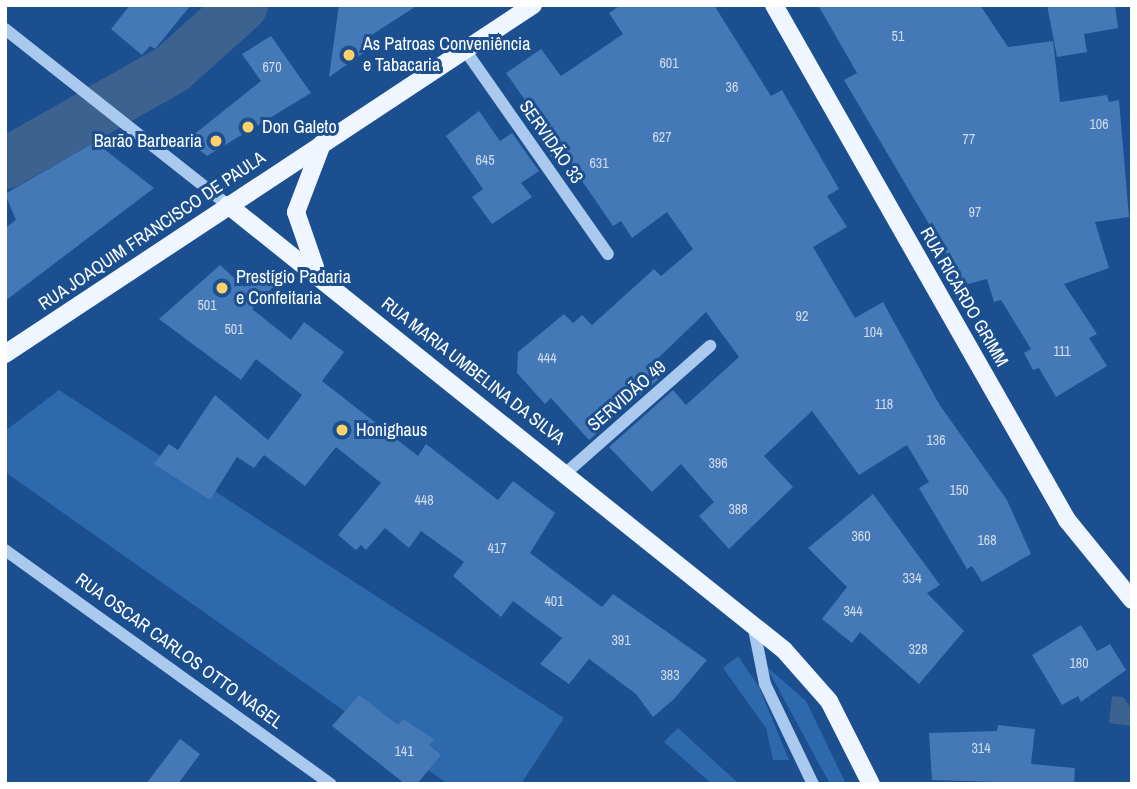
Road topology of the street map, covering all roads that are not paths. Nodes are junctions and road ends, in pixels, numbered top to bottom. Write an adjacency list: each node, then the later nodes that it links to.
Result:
1 (533, 5): 4 (main road, RUA JOAQUIM FRANCISCO DE PAULA)
2 (774, 5): 13 (main road, RUA RICARDO GRIMM)
3 (5, 29): 6 (street, RUA MARIA UMBELINA DA SILVA)
4 (465, 50): 5 (main road, RUA JOAQUIM FRANCISCO DE PAULA); 7 (street, SERVIDÃO 33)
5 (322, 144): 6 (main road, RUA JOAQUIM FRANCISCO DE PAULA); 8 (main road)
6 (228, 205): 8 (main road, RUA MARIA UMBELINA DA SILVA); 10 (main road, RUA JOAQUIM FRANCISCO DE PAULA)
7 (608, 254)
8 (327, 282): 11 (main road, RUA MARIA UMBELINA DA SILVA)
9 (710, 346): 11 (street, SERVIDÃO 49)
10 (5, 354)
11 (567, 472): 14 (main road, RUA MARIA UMBELINA DA SILVA)
12 (5, 550): 15 (street, RUA OSCAR CARLOS OTTO NAGEL)
13 (1128, 593)
14 (753, 624): 16 (street); 17 (main road, RUA MARIA UMBELINA DA SILVA)
15 (331, 784)
16 (813, 784)
17 (871, 784)

